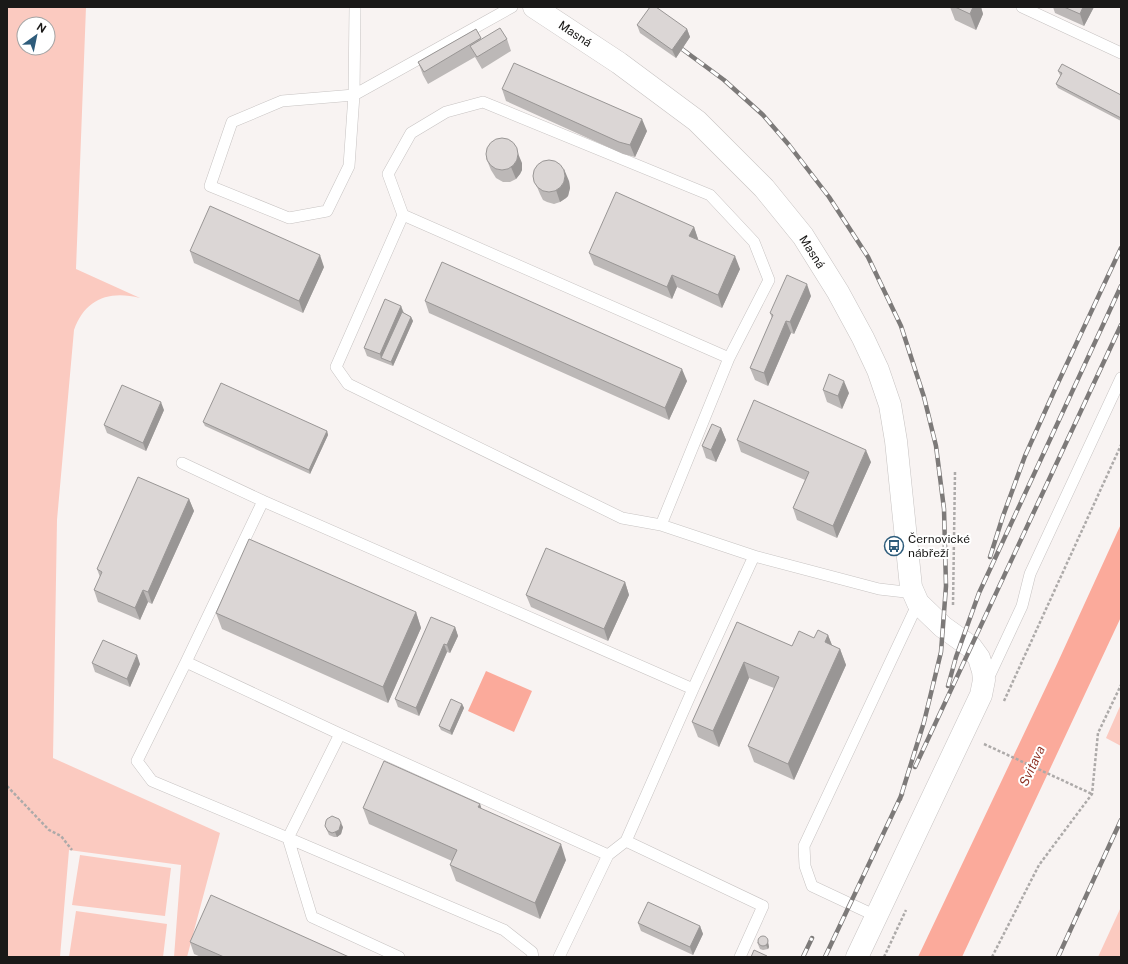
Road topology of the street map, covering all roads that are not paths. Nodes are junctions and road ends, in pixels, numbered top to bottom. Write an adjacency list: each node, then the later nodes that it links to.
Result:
1 (355, 7): 6 (lane)
2 (512, 7): 6 (lane)
3 (534, 7): 14 (street, Masná)
4 (1022, 7): 5 (lane)
5 (1121, 53)
6 (354, 95): 6 (lane)
7 (403, 215): 8 (lane); 8 (lane); 12 (lane)
8 (729, 358): 12 (lane)
9 (1121, 378): 15 (lane)
10 (182, 463): 11 (lane)
11 (263, 501): 16 (lane); 18 (lane)
12 (661, 525): 13 (lane)
13 (754, 556): 14 (lane); 18 (lane)
14 (916, 598): 17 (street); 23 (lane)
15 (1004, 644): 17 (lane); 17 (lane)
16 (186, 662): 19 (lane); 20 (lane)
17 (982, 663): 23 (street)
18 (693, 688): 21 (lane)
19 (340, 734): 20 (lane); 22 (lane)
20 (288, 838): 24 (lane); 25 (lane)
21 (626, 841): 22 (lane); 27 (lane)
22 (608, 856): 26 (lane)
23 (876, 916): 28 (street)
24 (399, 957)
25 (533, 957)
26 (559, 957)
27 (740, 957)
28 (857, 957)

